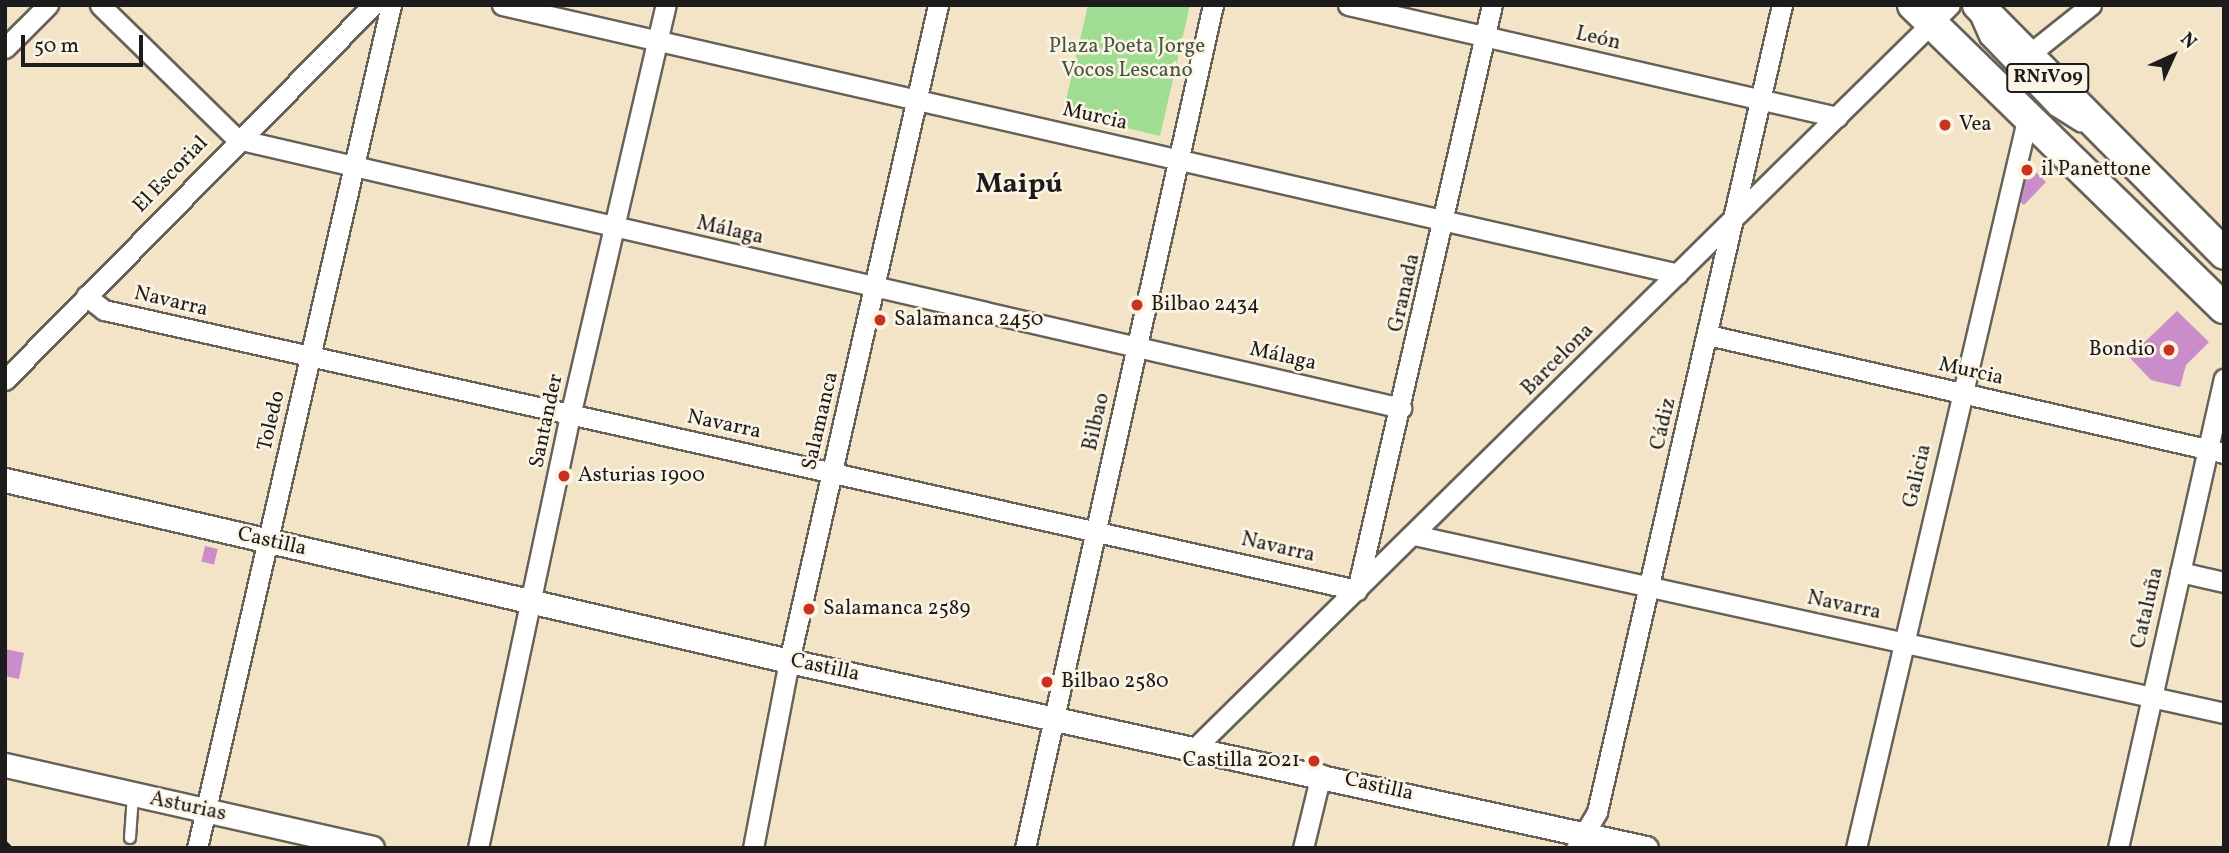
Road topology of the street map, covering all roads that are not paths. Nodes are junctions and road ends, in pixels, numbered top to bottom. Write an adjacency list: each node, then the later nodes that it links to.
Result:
1 (48, 5): 18 (street)
2 (100, 5): 24 (street, Málaga)
3 (373, 5): 24 (street, El Escorial)
4 (391, 5): 27 (street, Toledo)
5 (502, 5): 17 (street, Murcia)
6 (666, 5): 17 (street, Santander)
7 (938, 5): 20 (street, Salamanca)
8 (1213, 5): 26 (street, Bilbao)
9 (1349, 5): 16 (street, León)
10 (1492, 5): 16 (street, Granada)
11 (1782, 5): 21 (street, Cádiz)
12 (1970, 5): 25 (lane)
13 (1978, 5): 19 (main road, RN1V09)
14 (2091, 5): 19 (street)
15 (1935, 11): 22 (main road, RN1V09); 23 (street, Barcelona)
16 (1485, 37): 21 (street, León); 29 (street, Granada)
17 (658, 41): 20 (street, Murcia); 30 (street, Santander)
18 (5, 48)
19 (2027, 57): 25 (main road, RN1V09)
20 (918, 100): 26 (street, Murcia); 33 (street, Salamanca)
21 (1763, 100): 23 (street, León); 28 (street, Cádiz)
22 (2028, 116): 35 (main road, RN1V09); 41 (street, Galicia)
23 (1837, 117): 28 (street, Barcelona)
24 (237, 139): 27 (street, Málaga); 34 (street, El Escorial)
25 (2120, 150): 31 (main road, RN1V09)
26 (1179, 160): 29 (street, Murcia); 37 (street, Bilbao)
27 (352, 169): 30 (street, Málaga); 38 (street, Toledo)
28 (1736, 216): 32 (street, Barcelona); 36 (street, Cádiz)
29 (1445, 221): 32 (street, Murcia); 42 (street, Granada)
30 (613, 228): 33 (street, Málaga); 43 (street, Santander)
31 (2224, 254)
32 (1678, 274): 48 (street, Barcelona)
33 (876, 287): 37 (street, Málaga); 45 (street, Salamanca)
34 (86, 296): 38 (street, Navarra); 40 (street, El Escorial)
35 (2224, 308)
36 (1708, 335): 41 (street, Murcia); 52 (street, Cádiz)
37 (1137, 345): 42 (street, Málaga); 47 (street, Bilbao)
38 (310, 358): 43 (street, Navarra); 49 (street, Toledo)
39 (2224, 379): 44 (street, Cataluña)
40 (5, 380)
41 (1960, 393): 44 (street, Murcia); 55 (street, Galicia)
42 (1401, 408): 53 (street, Granada)
43 (570, 416): 45 (street, Navarra); 54 (street, Santander)
44 (2216, 451): 50 (street, Cataluña)
45 (833, 471): 47 (street, Navarra); 56 (street, Salamanca)
46 (5, 480): 49 (street, Castilla)
47 (1096, 529): 53 (street, Navarra); 59 (street, Bilbao)
48 (1413, 535): 52 (street, Navarra); 53 (street, Barcelona)
49 (268, 541): 54 (street, Castilla); 64 (street, Toledo)
50 (2180, 572): 51 (street); 57 (street, Cataluña)
51 (2224, 582)
52 (1649, 587): 55 (street, Navarra); 66 (street, Cádiz)
53 (1357, 590): 60 (street, Barcelona)
54 (533, 602): 56 (street, Castilla); 69 (street, Santander)
55 (1903, 642): 57 (street, Navarra); 74 (street, Galicia)
56 (789, 661): 59 (street, Castilla); 70 (street, Salamanca)
57 (2152, 697): 58 (street, Navarra); 75 (street, Cataluña)
58 (2224, 713)
59 (1054, 716): 60 (street, Castilla); 71 (street, Bilbao)
60 (1197, 746): 62 (street, Castilla)
61 (5, 765): 63 (street, Asturias)
62 (1321, 774): 66 (street, Castilla); 72 (street)
63 (133, 795): 64 (street, Asturias); 65 (lane)
64 (205, 811): 67 (street, Toledo); 68 (street, Asturias)
65 (130, 838)
66 (1580, 841): 73 (street, Castilla)
67 (197, 848)
68 (372, 848)
69 (478, 848)
70 (752, 848)
71 (1025, 848)
72 (1303, 848)
73 (1646, 848)
74 (1856, 848)
75 (2118, 848)

